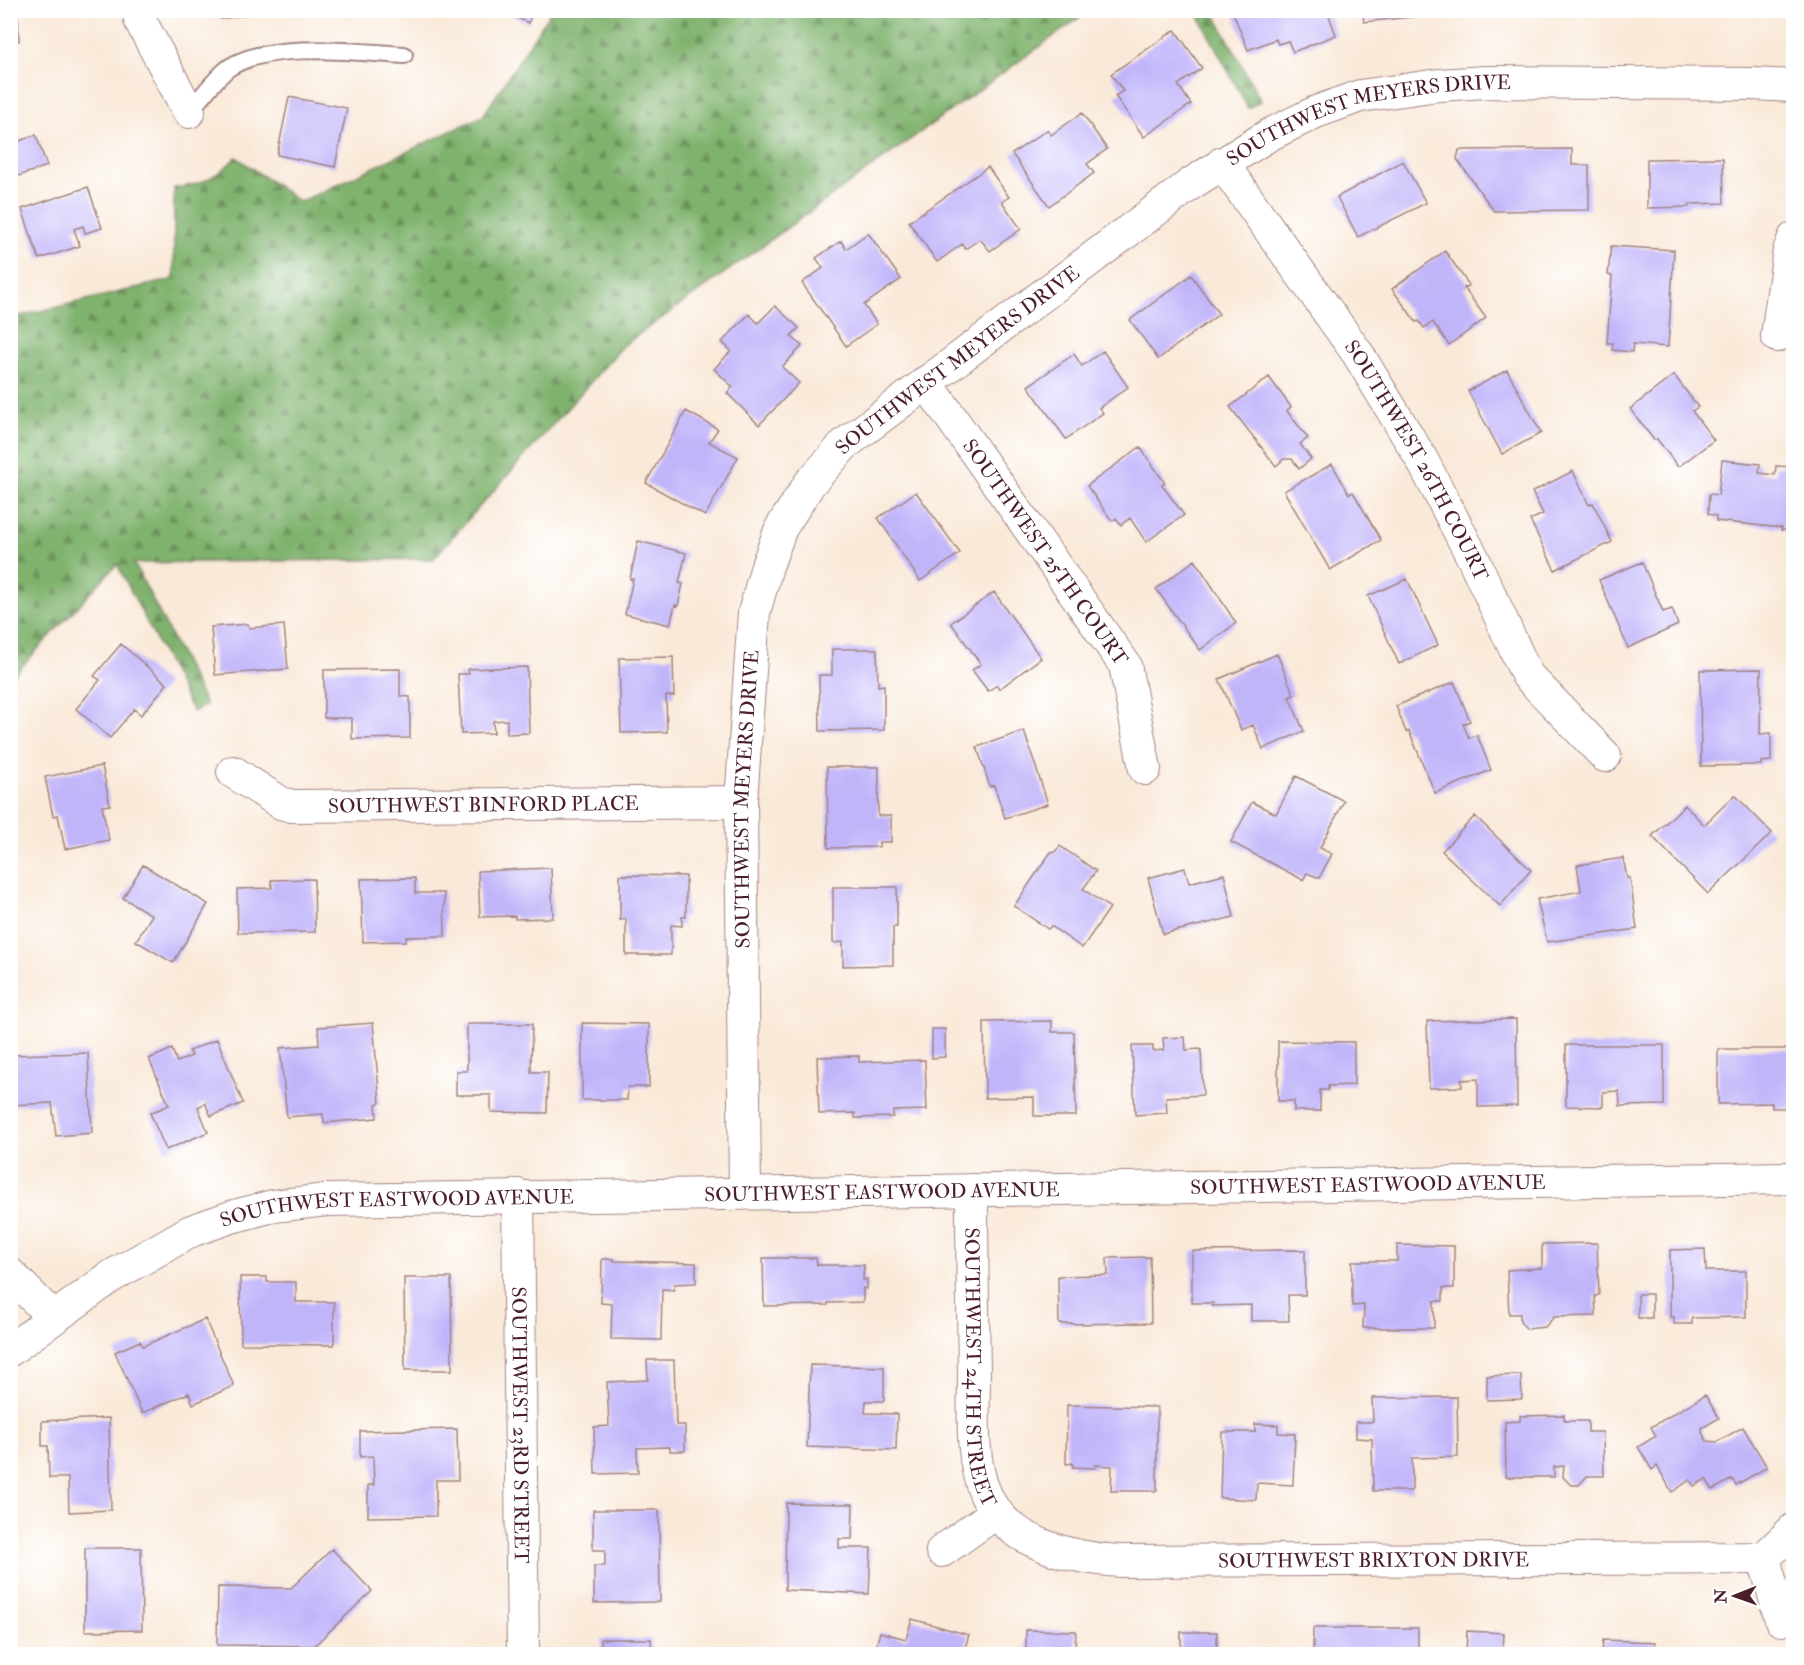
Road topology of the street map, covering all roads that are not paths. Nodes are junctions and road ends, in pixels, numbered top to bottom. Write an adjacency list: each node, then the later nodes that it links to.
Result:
1 (139, 10): 4 (street)
2 (404, 55): 4 (lane)
3 (1794, 86): 5 (street, SOUTHWEST MEYERS DRIVE)
4 (189, 112)
5 (1222, 163): 8 (street, SOUTHWEST MEYERS DRIVE); 9 (street, SOUTHWEST 26TH COURT)
6 (1794, 238): 7 (street)
7 (1777, 336)
8 (926, 382): 10 (street, SOUTHWEST 25TH COURT); 12 (street, SOUTHWEST MEYERS DRIVE)
9 (1605, 756)
10 (1145, 769)
11 (233, 772): 12 (street, SOUTHWEST BINFORD PLACE)
12 (741, 802): 15 (street, SOUTHWEST MEYERS DRIVE)
13 (1794, 1178): 14 (street, SOUTHWEST EASTWOOD AVENUE)
14 (972, 1190): 15 (street, SOUTHWEST EASTWOOD AVENUE); 20 (street, SOUTHWEST 24TH STREET)
15 (745, 1193): 16 (street, SOUTHWEST EASTWOOD AVENUE)
16 (518, 1196): 18 (street, SOUTHWEST EASTWOOD AVENUE); 25 (street, SOUTHWEST 23RD STREET)
17 (10, 1274): 18 (street)
18 (53, 1317): 19 (street, SOUTHWEST EASTWOOD AVENUE)
19 (10, 1350)
20 (997, 1512): 22 (street, SOUTHWEST 24TH STREET); 23 (street, SOUTHWEST BRIXTON DRIVE)
21 (1794, 1529): 23 (street)
22 (942, 1551)
23 (1764, 1558): 24 (street)
24 (1781, 1620)
25 (523, 1654)

